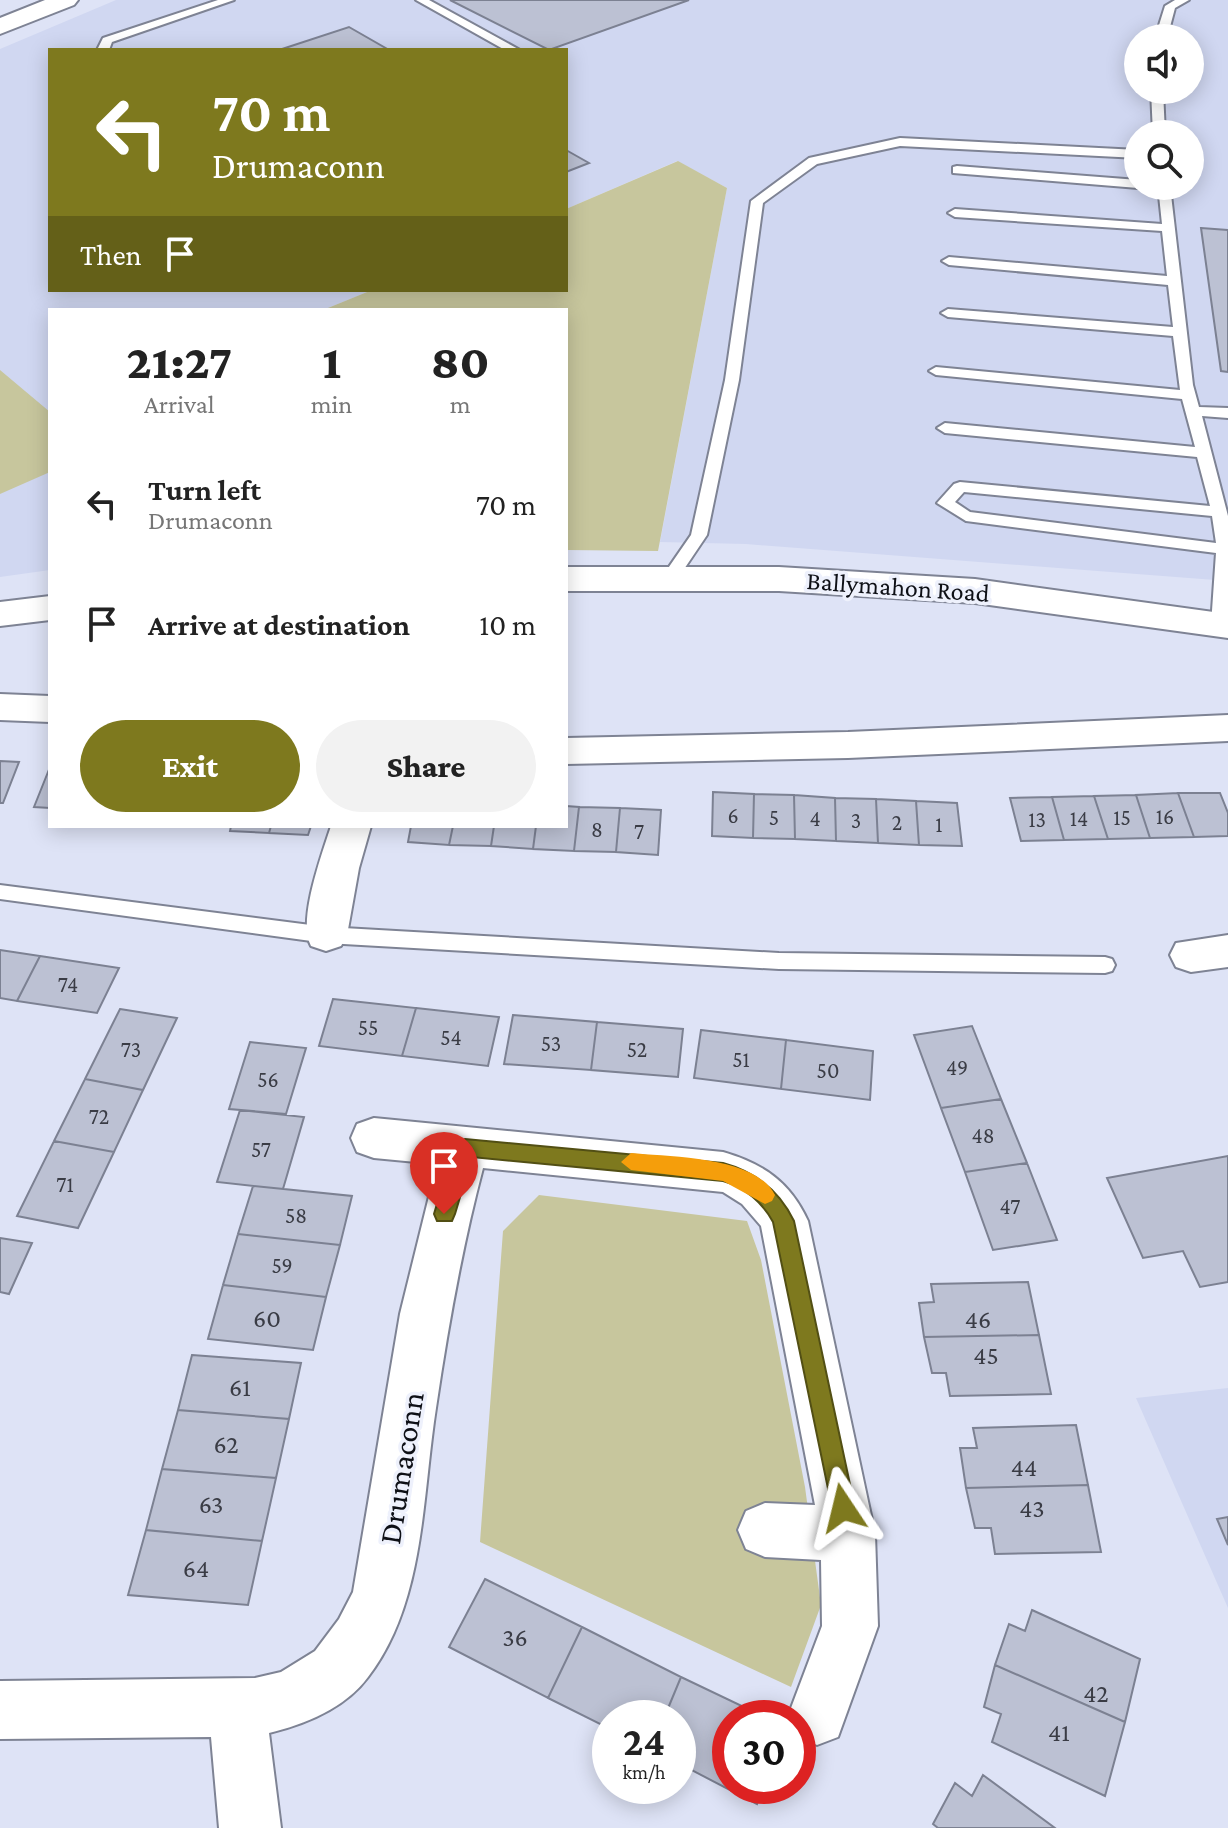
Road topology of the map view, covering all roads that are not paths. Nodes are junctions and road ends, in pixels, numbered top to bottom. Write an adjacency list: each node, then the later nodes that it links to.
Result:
1 (66, 0): 6 (main road)
2 (229, 0): 7 (lane)
3 (421, 0): 8 (lane)
4 (1184, 0): 5 (lane)
5 (1165, 24)
6 (0, 27)
7 (104, 48)
8 (510, 48)
9 (1124, 153): 27 (lane)
10 (957, 170): 11 (lane)
11 (1124, 183)
12 (1166, 200): 14 (lane)
13 (955, 213): 14 (lane)
14 (1169, 228): 16 (lane)
15 (949, 261): 16 (lane)
16 (1174, 281): 18 (lane)
17 (948, 313): 18 (lane)
18 (1180, 332): 20 (lane)
19 (936, 371): 20 (lane)
20 (1190, 403): 21 (lane); 23 (lane)
21 (1228, 413)
22 (945, 428): 23 (lane)
23 (1205, 458): 24 (lane); 25 (lane)
24 (1228, 466)
25 (1219, 512): 26 (lane); 26 (lane)
26 (1226, 540): 31 (lane)
27 (670, 577): 28 (main road, Ballymahon Road); 31 (main road, Ballymahon Road)
28 (568, 579)
29 (48, 608): 30 (main road)
30 (0, 614)
31 (1224, 625)
32 (0, 707): 33 (street)
33 (48, 709)
34 (1228, 728): 35 (street)
35 (568, 751)
36 (350, 828): 38 (street)
37 (0, 892): 38 (lane)
38 (326, 935): 39 (lane)
39 (1105, 965)
40 (374, 1138): 41 (street)
41 (465, 1147): 43 (street); 44 (street, Drumaconn)
42 (765, 1530): 43 (street)
43 (848, 1534): 46 (street)
44 (237, 1708): 45 (street, Drumaconn); 47 (street)
45 (0, 1710)
46 (817, 1716)
47 (250, 1828)

